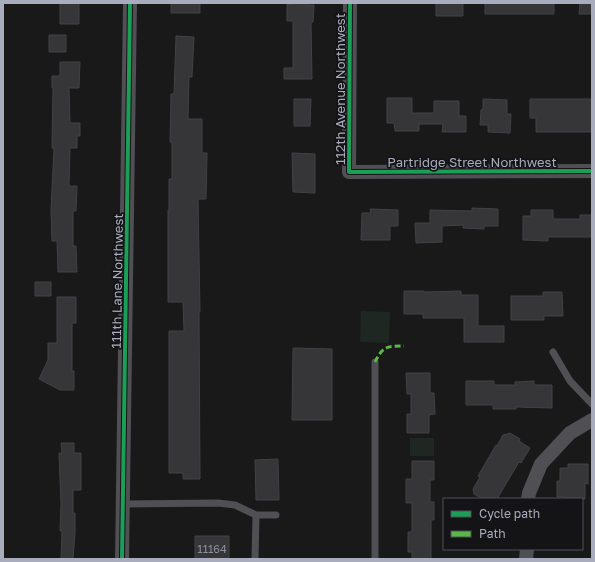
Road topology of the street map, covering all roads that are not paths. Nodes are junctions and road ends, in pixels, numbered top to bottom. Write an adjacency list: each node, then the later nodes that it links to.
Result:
1 (130, 3): 10 (street, 111th Lane Northwest)
2 (350, 3): 4 (street, 112th Avenue Northwest)
3 (592, 171): 4 (street, Partridge Street Northwest)
4 (353, 172)
5 (553, 352): 7 (lane)
6 (375, 362): 15 (lane)
7 (592, 404)
8 (592, 420): 9 (street)
9 (528, 498)
10 (123, 504): 11 (lane); 13 (street, 111th Lane Northwest)
11 (256, 515): 12 (lane); 14 (lane)
12 (276, 515)
13 (122, 559)
14 (256, 559)
15 (375, 559)

